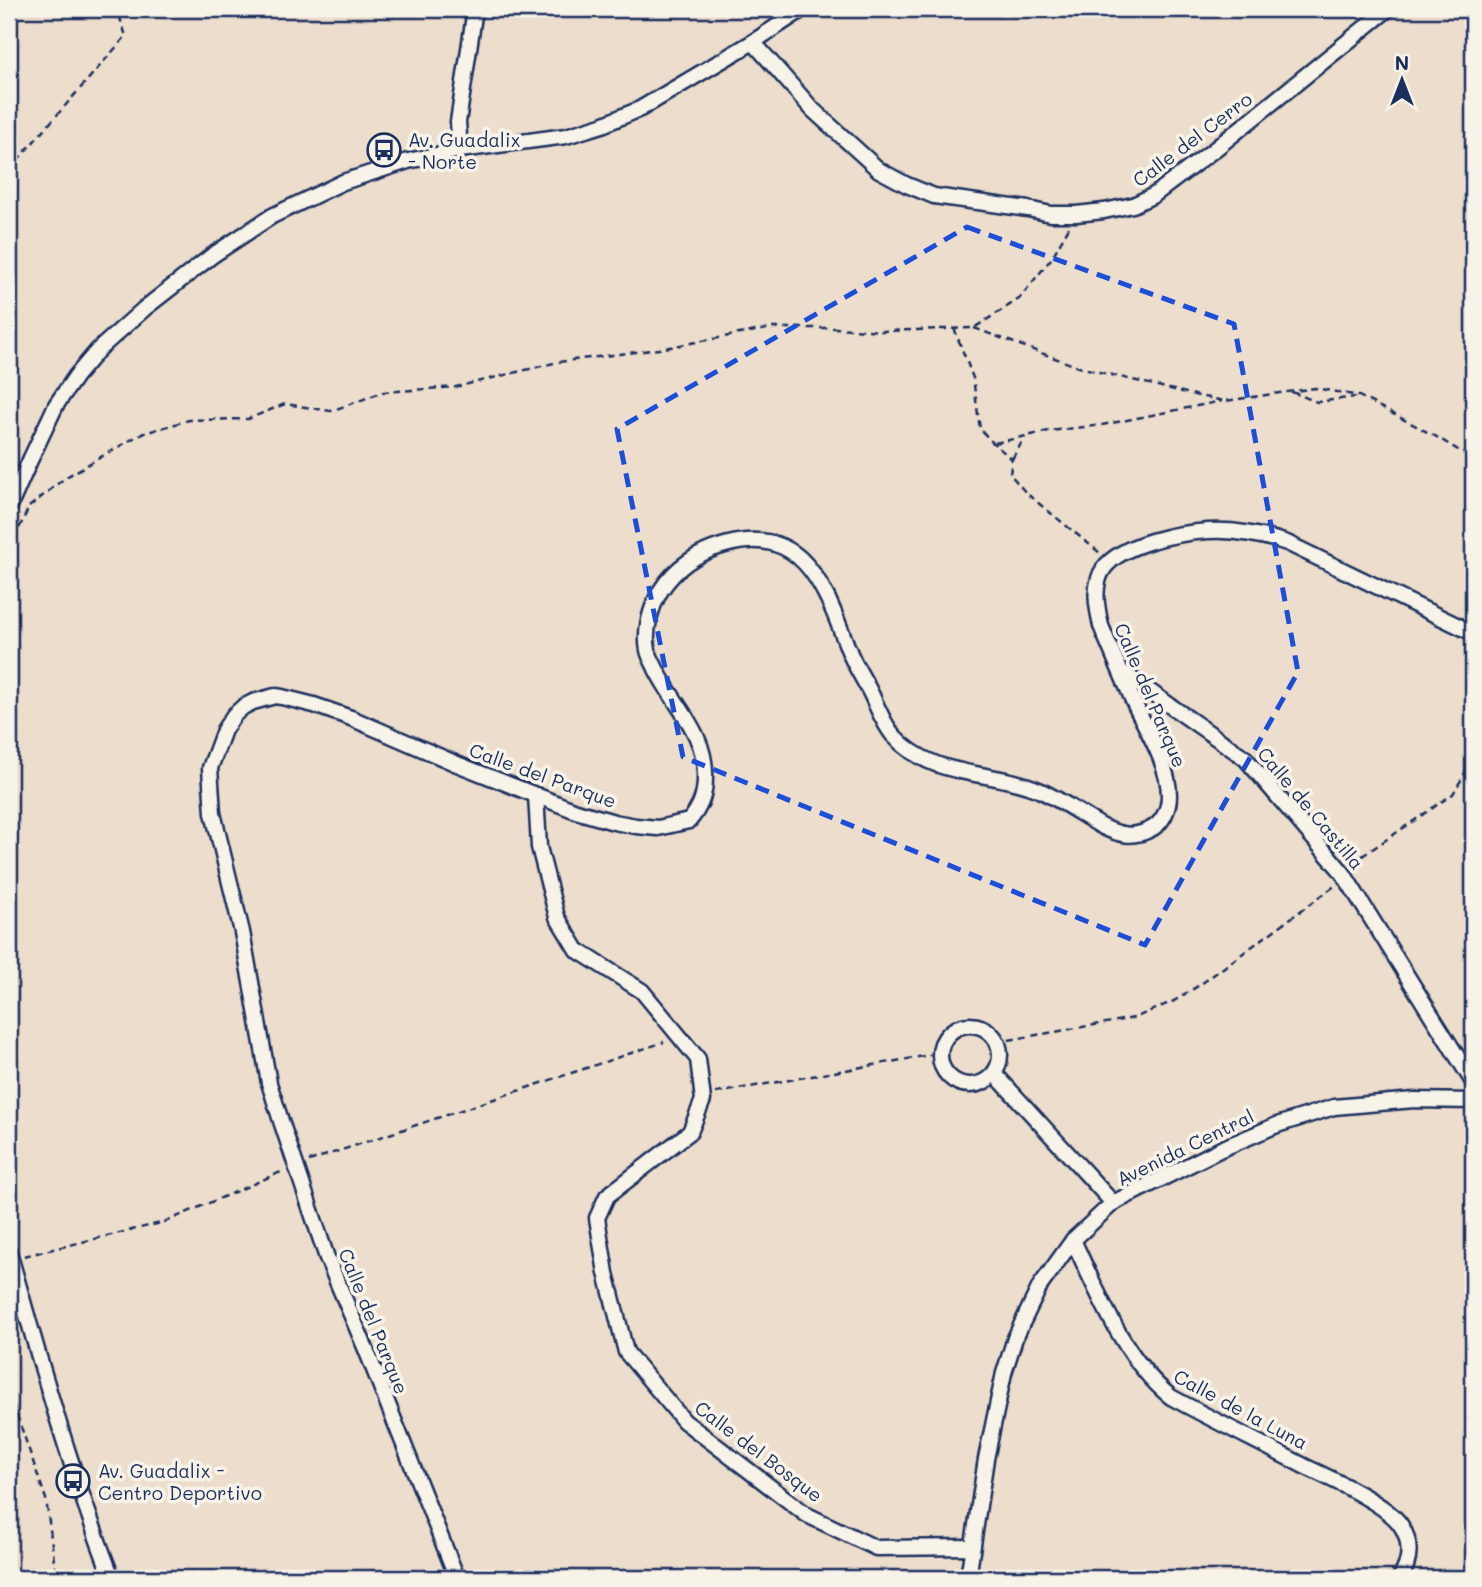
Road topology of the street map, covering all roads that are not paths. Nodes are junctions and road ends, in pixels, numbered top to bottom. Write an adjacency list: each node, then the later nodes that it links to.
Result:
1 (475, 9): 5 (street)
2 (803, 9): 4 (street)
3 (1388, 9): 4 (street, Calle del Cerro)
4 (753, 42): 5 (street)
5 (460, 150): 6 (street, bridge)
6 (15, 506)
7 (1473, 633): 8 (street, Calle del Parque)
8 (1121, 671): 9 (street, Calle del Parque); 11 (street, Calle de Castilla)
9 (536, 796): 16 (street, Calle del Bosque); 18 (street, Calle del Parque)
10 (995, 1074): 10 (street); 13 (street)
11 (1473, 1082)
12 (1473, 1101): 13 (street, Avenida Central)
13 (1113, 1203): 14 (street, Avenida Central)
14 (1073, 1240): 16 (street, Avenida Central); 20 (street, Calle de la Luna)
15 (10, 1256): 17 (street)
16 (972, 1547): 19 (street, Avenida Central)
17 (112, 1578)
18 (457, 1578)
19 (968, 1578)
20 (1400, 1578)

